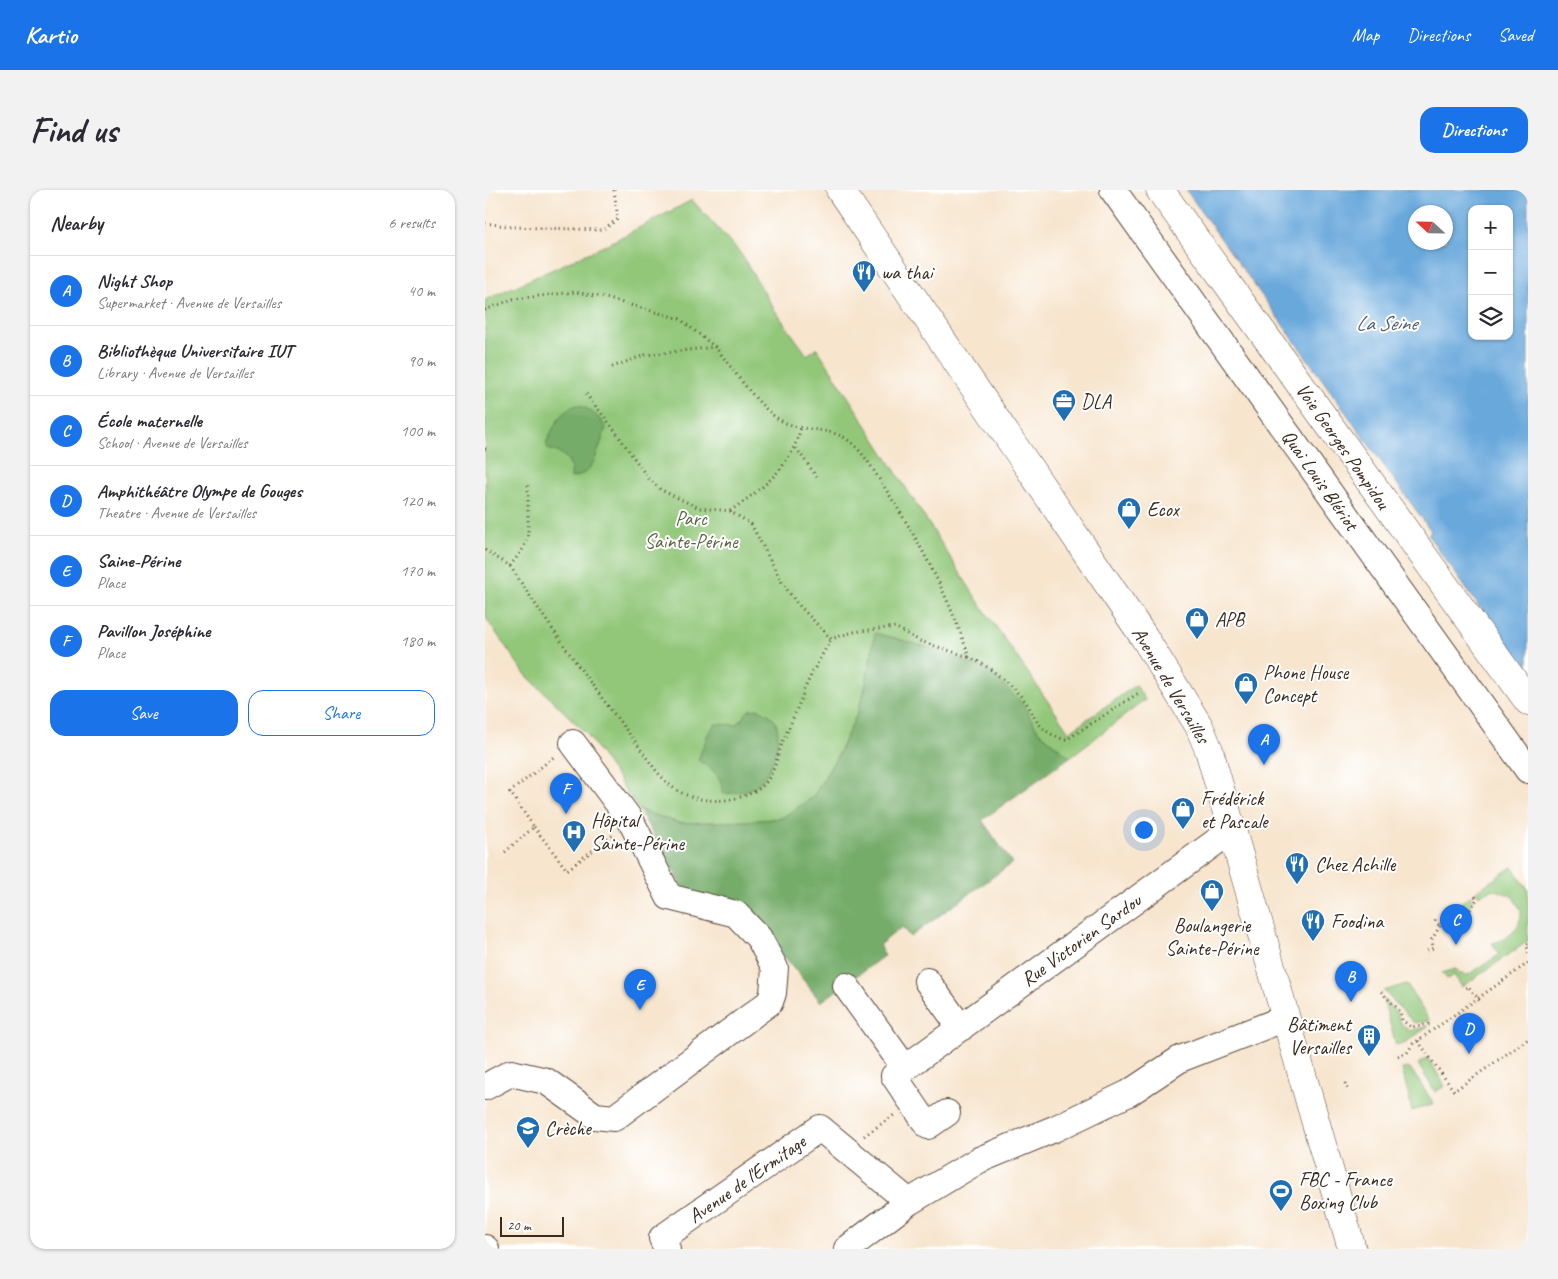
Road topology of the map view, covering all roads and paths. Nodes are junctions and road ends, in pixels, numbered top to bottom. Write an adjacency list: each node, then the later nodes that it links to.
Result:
1 (614, 190): 5 (path)
2 (840, 190): 25 (main road, Avenue de Versailles)
3 (1113, 190): 22 (street, Quai Louis Blériot)
4 (1160, 190): 20 (main road, Voie Georges Pompidou)
5 (485, 223)
6 (485, 310): 7 (path)
7 (715, 346): 8 (path); 10 (path)
8 (612, 367)
9 (586, 394): 14 (path)
10 (801, 427): 11 (path); 18 (path)
11 (796, 448): 12 (path); 14 (path)
12 (817, 477)
13 (528, 484): 16 (path)
14 (730, 511): 17 (path)
15 (485, 550): 16 (path)
16 (509, 566): 17 (path)
17 (831, 639): 18 (path)
18 (969, 657): 19 (path)
19 (1140, 692)
20 (1528, 701)
21 (573, 743): 23 (street); 24 (path)
22 (1528, 770)
23 (631, 821): 24 (path); 47 (street)
24 (534, 827): 26 (path)
25 (1232, 830): 39 (main road, Avenue de Versailles); 41 (street, Rue Victorien Sardou)
26 (505, 852)
27 (1473, 894): 29 (path)
28 (1435, 920): 29 (path)
29 (1440, 927): 32 (path)
30 (1528, 944): 31 (path)
31 (1528, 949)
32 (1427, 951)
33 (1528, 963): 38 (path)
34 (927, 981): 41 (street)
35 (847, 986): 45 (street)
36 (1466, 988): 38 (path)
37 (1381, 992): 40 (path)
38 (1479, 1000): 43 (path)
39 (1286, 1018): 52 (street); 55 (main road, Avenue de Versailles)
40 (1432, 1024)
41 (961, 1028): 45 (street, Rue Victorien Sardou)
42 (1528, 1039): 43 (path)
43 (1418, 1040): 44 (path)
44 (1398, 1056)
45 (905, 1068): 49 (street)
46 (1345, 1083): 48 (path)
47 (485, 1087)
48 (1348, 1091)
49 (912, 1103): 50 (street); 51 (path)
50 (947, 1113)
51 (845, 1150): 52 (street, Avenue de l'Ermitage); 53 (street, Avenue de l'Ermitage)
52 (909, 1202): 54 (street)
53 (667, 1249)
54 (847, 1249)
55 (1352, 1249)

